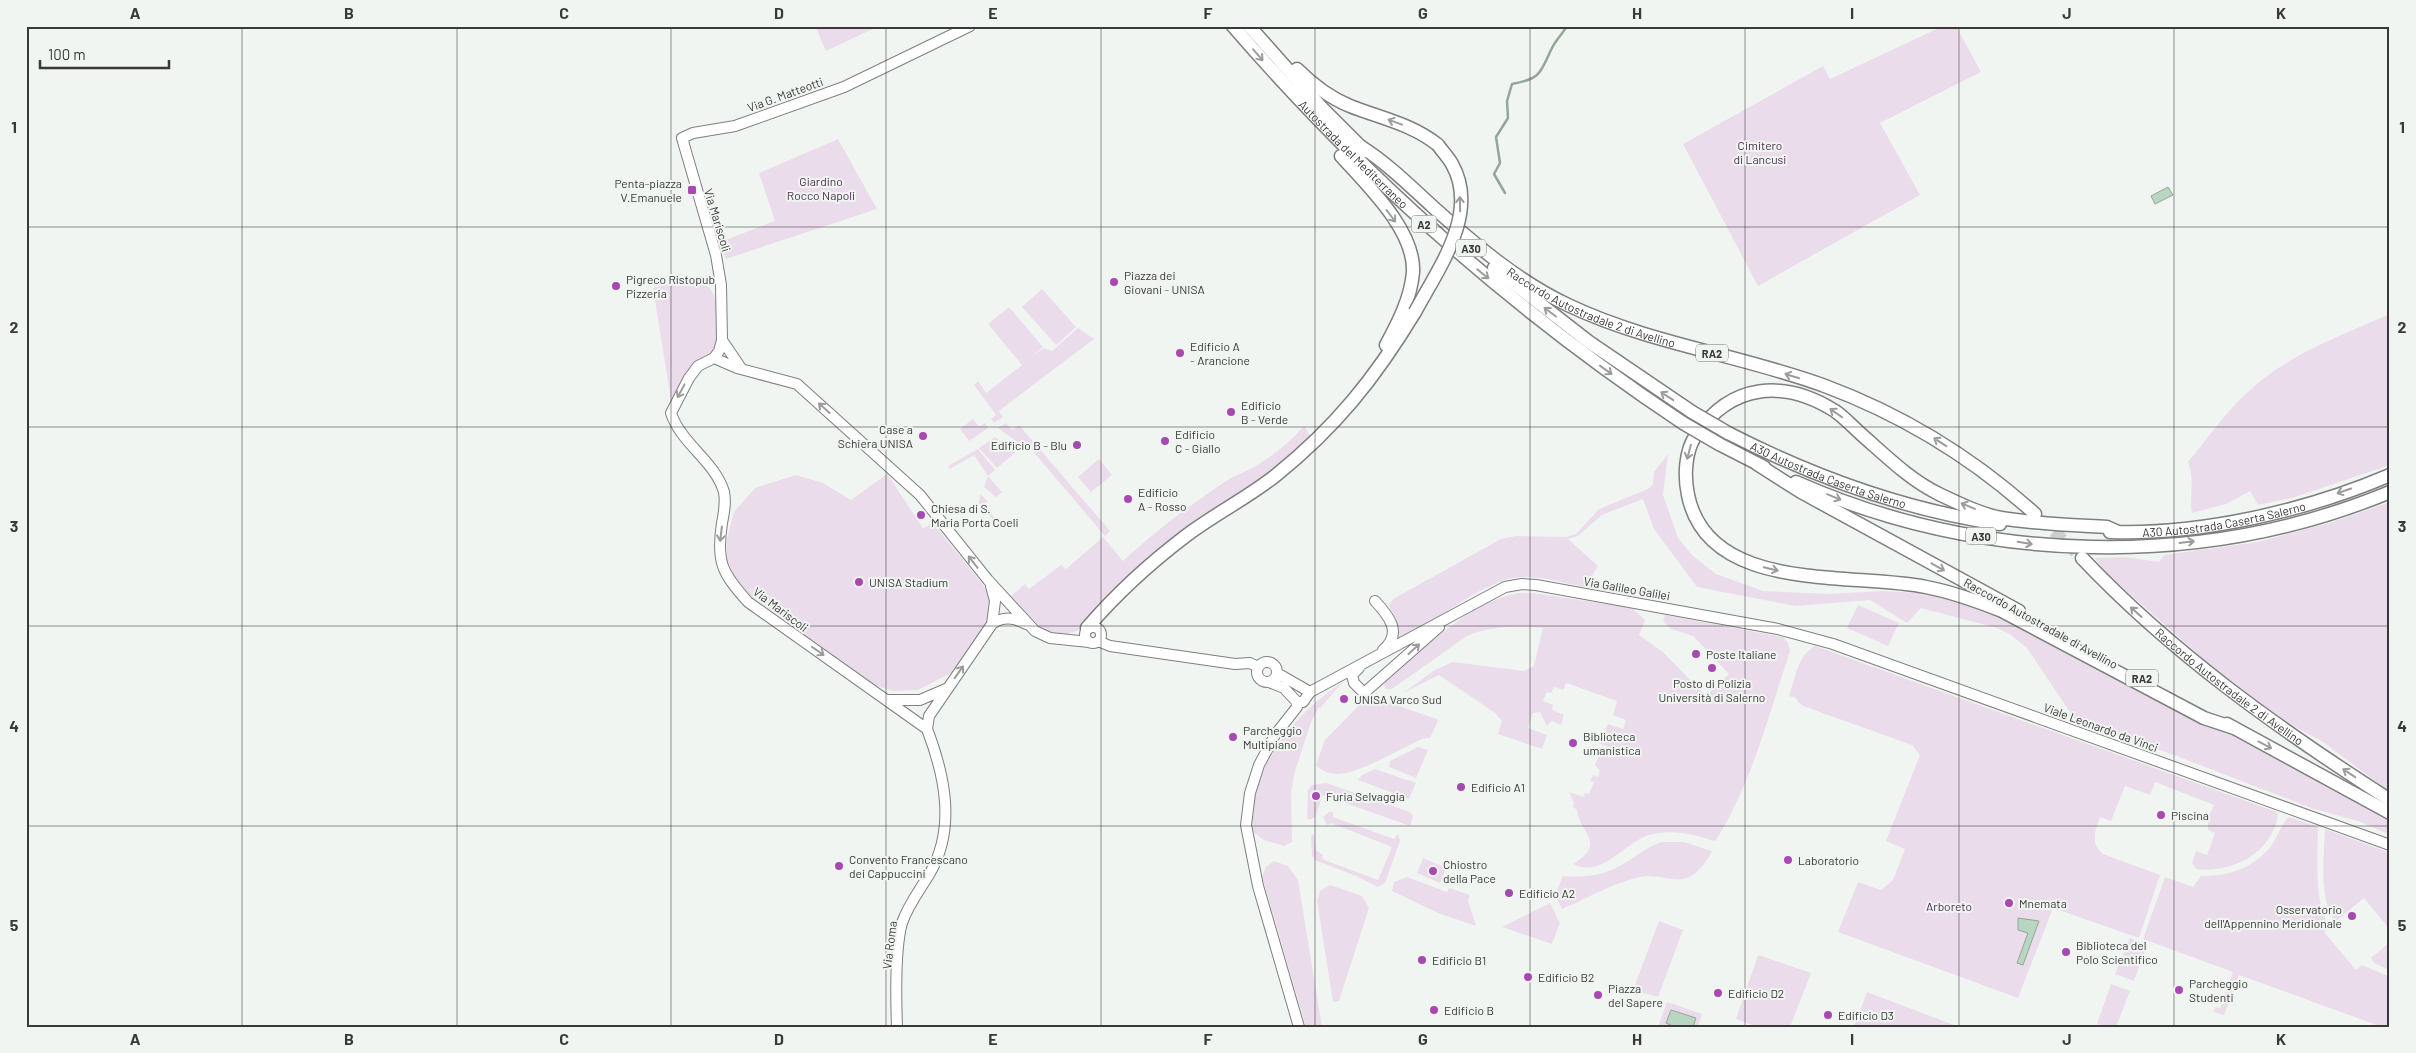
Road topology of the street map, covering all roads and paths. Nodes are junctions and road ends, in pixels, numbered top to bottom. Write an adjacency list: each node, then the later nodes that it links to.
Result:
1 (970, 26): 6 (street, Via G. Matteotti)
2 (1233, 26): 5 (highway, Autostrada del Mediterraneo / A2, one-way to 5)
3 (1249, 26): 7 (highway, Autostrada del Mediterraneo)
4 (1259, 26): 12 (highway, one-way to 4, bridge)
5 (1283, 84): 9 (highway, Autostrada del Mediterraneo / A2, one-way to 9); 12 (highway, one-way to 12)
6 (682, 138): 8 (street, Via Mariscoli)
7 (1360, 146): 16 (highway, Raccordo Autostradale 2 di Avellino / RA2, one-way to 7); 17 (highway, A30 Autostrada Caserta Salerno / A30, one-way to 7, bridge)
8 (722, 340): 10 (street, Via Mariscoli); 11 (street)
9 (1577, 350): 13 (highway, A30 Autostrada Caserta Salerno / A30, one-way to 13, bridge)
10 (714, 358): 11 (street); 34 (street, Via Mariscoli, one-way to 34)
11 (742, 369): 19 (street, one-way to 11)
12 (1331, 424): 24 (highway)
13 (1757, 464): 15 (highway, A30 Autostrada Caserta Salerno / A30, one-way to 15); 36 (highway, Raccordo Autostradale di Avellino / RA2, one-way to 36)
14 (2390, 475): 17 (highway, A30 Autostrada Caserta Salerno / A30, one-way to 17)
15 (2390, 492)
16 (2035, 514)
17 (2118, 532): 36 (highway, one-way to 36)
18 (2082, 558): 38 (highway, Raccordo Autostradale 2 di Avellino, one-way to 18)
19 (988, 580): 22 (street); 23 (street)
20 (1375, 601): 26 (street)
21 (1454, 615): 25 (street, Via Galileo Galilei); 26 (street, Via Galileo Galilei); 28 (street, Via Galileo Galilei, one-way to 21)
22 (992, 624): 23 (street); 32 (street, one-way to 22)
23 (1028, 625): 24 (street)
24 (1093, 634): 29 (street)
25 (1802, 635): 40 (street, Viale Leonardo da Vinci)
26 (1374, 657): 27 (street, Via Galileo Galilei); 28 (street)
27 (1363, 664): 28 (street, Via Galileo Galilei); 33 (street, Via Galileo Galilei)
28 (1391, 669)
29 (1258, 672): 30 (street); 31 (street)
30 (1277, 672): 31 (street); 33 (street)
31 (1269, 682): 35 (street)
32 (949, 687): 34 (street); 37 (street)
33 (1310, 692): 35 (street, Via Galileo Galilei)
34 (886, 700): 37 (street, Via Mariscoli)
35 (1297, 702): 42 (street)
36 (2234, 728): 39 (highway, Raccordo Autostradale di Avellino / RA2, one-way to 39)
37 (927, 729): 41 (street, Via Roma)
38 (2390, 800)
39 (2390, 813)
40 (2390, 845)
41 (897, 1027)
42 (1299, 1027)

